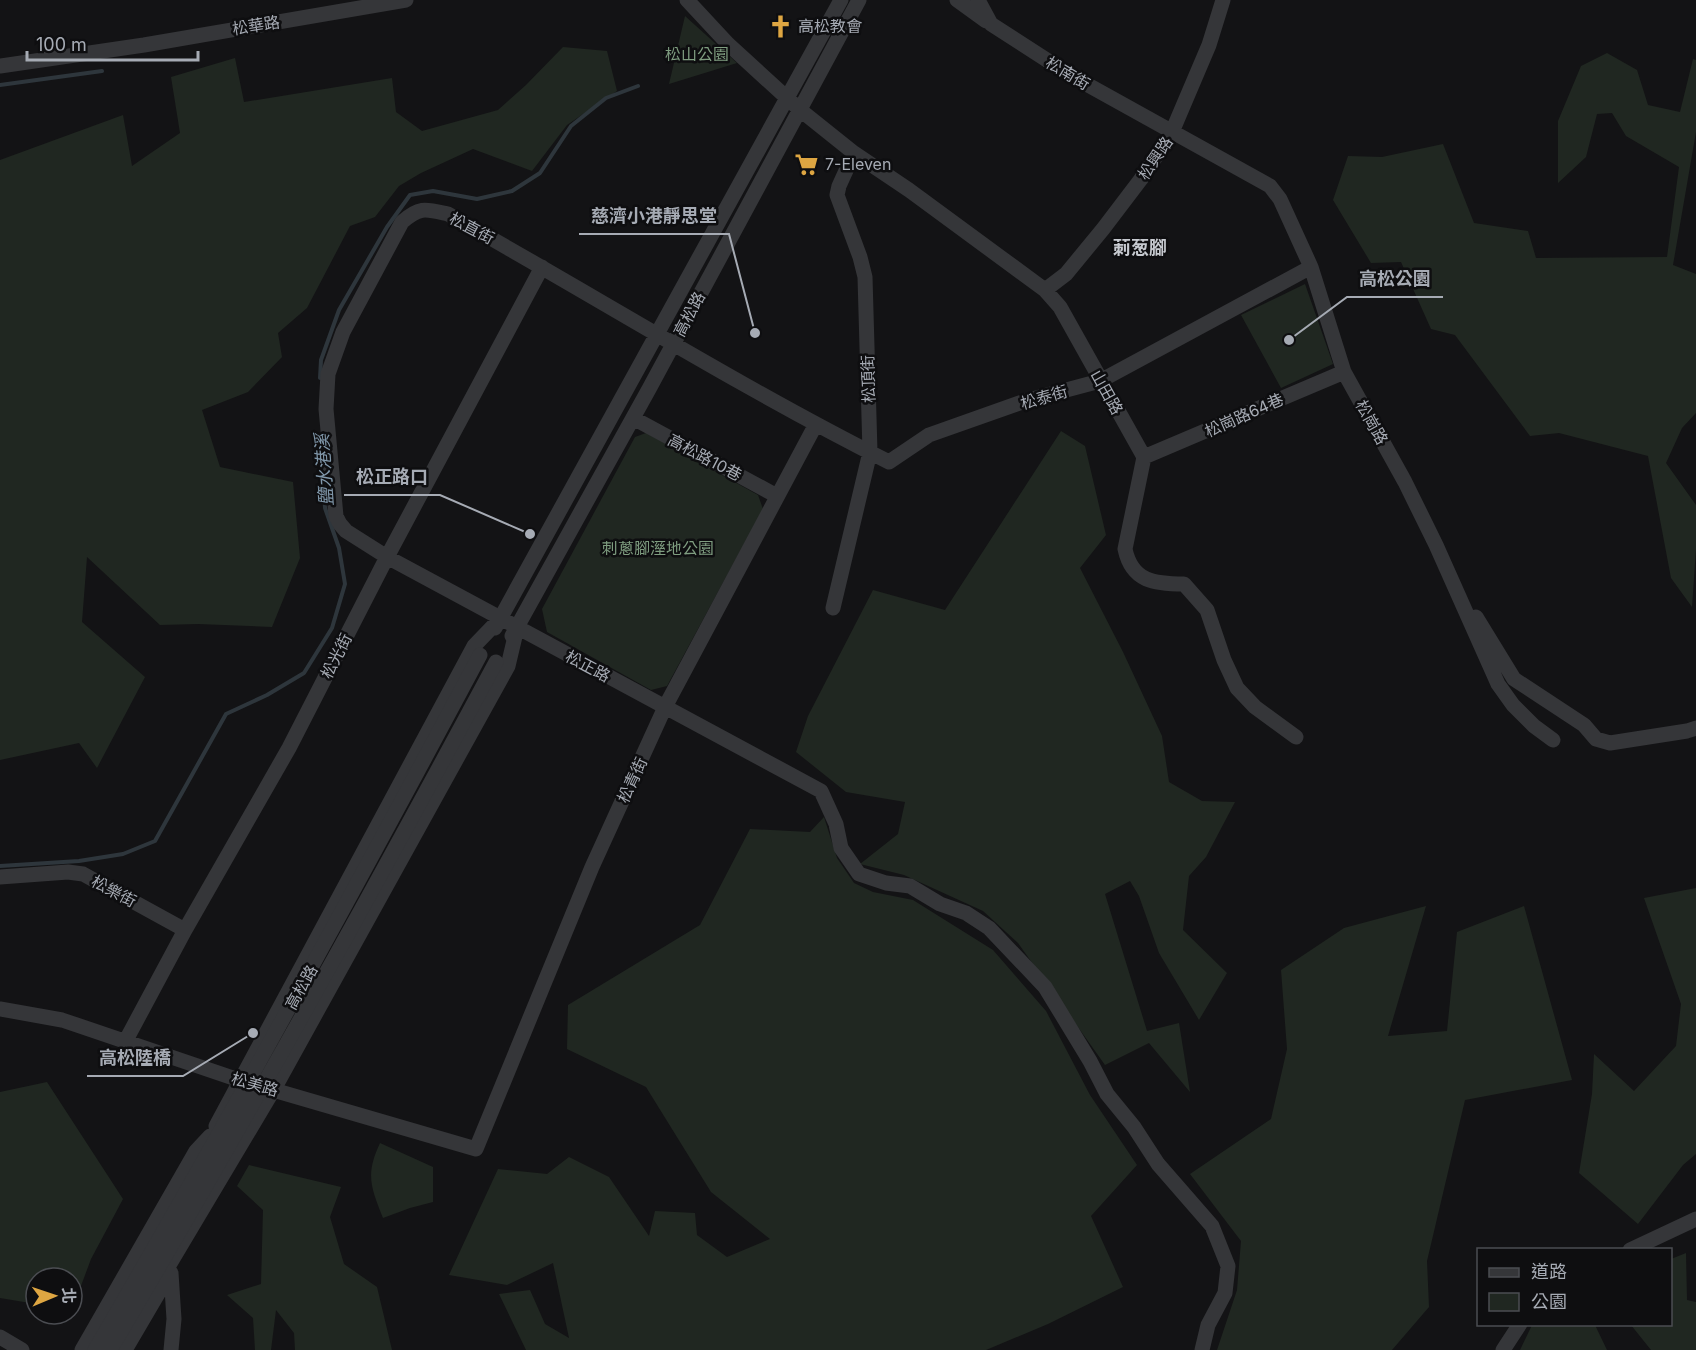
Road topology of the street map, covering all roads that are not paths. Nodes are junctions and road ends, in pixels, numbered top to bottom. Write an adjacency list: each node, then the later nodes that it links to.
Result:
1 (406, 0): 9 (street, 松華路)
2 (687, 0): 10 (street)
3 (841, 0): 10 (street, 高松路)
4 (859, 0): 11 (street, 高松路)
5 (957, 0): 8 (street)
6 (978, 0): 8 (street, 松南街)
7 (1223, 0): 12 (street, 松興路)
8 (991, 24): 12 (street, 松南街)
9 (0, 66)
10 (786, 99): 11 (street, 山田路); 17 (street, 高松路)
11 (799, 109): 13 (street, 山田路); 18 (street, 高松路)
12 (1172, 132): 15 (street, 松崗路); 16 (street, 松興路)
13 (854, 153): 16 (street, 山田路); 23 (street, 松頂街)
14 (542, 267): 17 (street, 松直街); 26 (street, 松光街); 26 (street, 松直街)
15 (1311, 267): 19 (street, 松崗路); 20 (street, 松泰街)
16 (1045, 290): 20 (street, 山田路)
17 (657, 334): 18 (street, 松直街); 29 (street, 高松路)
18 (673, 344): 21 (street, 高松路); 22 (street, 松直街)
19 (1344, 372): 24 (street, 松崗路64巷); 27 (street, 松崗路)
20 (1100, 381): 23 (street, 松泰街); 24 (street, 山田路)
21 (633, 418): 25 (street, 高松路10巷); 30 (street, 高松路)
22 (816, 424): 23 (street, 松直街); 25 (street, 松青街)
23 (870, 452): 28 (street, 松頂街)
24 (1144, 457): 33 (street)
25 (777, 496): 31 (street, 松青街)
26 (387, 557): 29 (street, 松正路); 36 (street, 松光街)
27 (1461, 602): 32 (street); 34 (street, 松崗路)
28 (833, 608)
29 (500, 619): 30 (street, 松正路); 39 (street, 高松路); 52 (street, 高松路, bridge)
30 (517, 628): 31 (street, 松正路); 40 (street, 高松路); 53 (street, 高松路, bridge)
31 (665, 707): 42 (street, 松青街); 57 (street, 松正路)
32 (1696, 728)
33 (1296, 737)
34 (1553, 740)
35 (0, 877): 36 (street, 松樂街)
36 (185, 930): 38 (street, 松光街)
37 (0, 1009): 38 (street, 松美路)
38 (125, 1042): 39 (street, 松美路)
39 (239, 1080): 40 (street, 松美路); 41 (street, 高松路)
40 (274, 1089): 42 (street, 松美路); 43 (street, 高松路)
41 (207, 1141): 50 (street, 高松路); 51 (street, bridge)
42 (476, 1149)
43 (235, 1154): 46 (street, 高松路); 54 (street)
44 (1696, 1219): 45 (street)
45 (1634, 1248)
46 (171, 1273): 55 (street, 高松路); 56 (street)
47 (1518, 1326): 58 (street)
48 (0, 1336): 49 (street)
49 (22, 1350)
50 (82, 1350)
51 (90, 1350)
52 (95, 1350)
53 (110, 1350)
54 (118, 1350)
55 (125, 1350)
56 (171, 1350)
57 (1202, 1350)
58 (1503, 1350)

